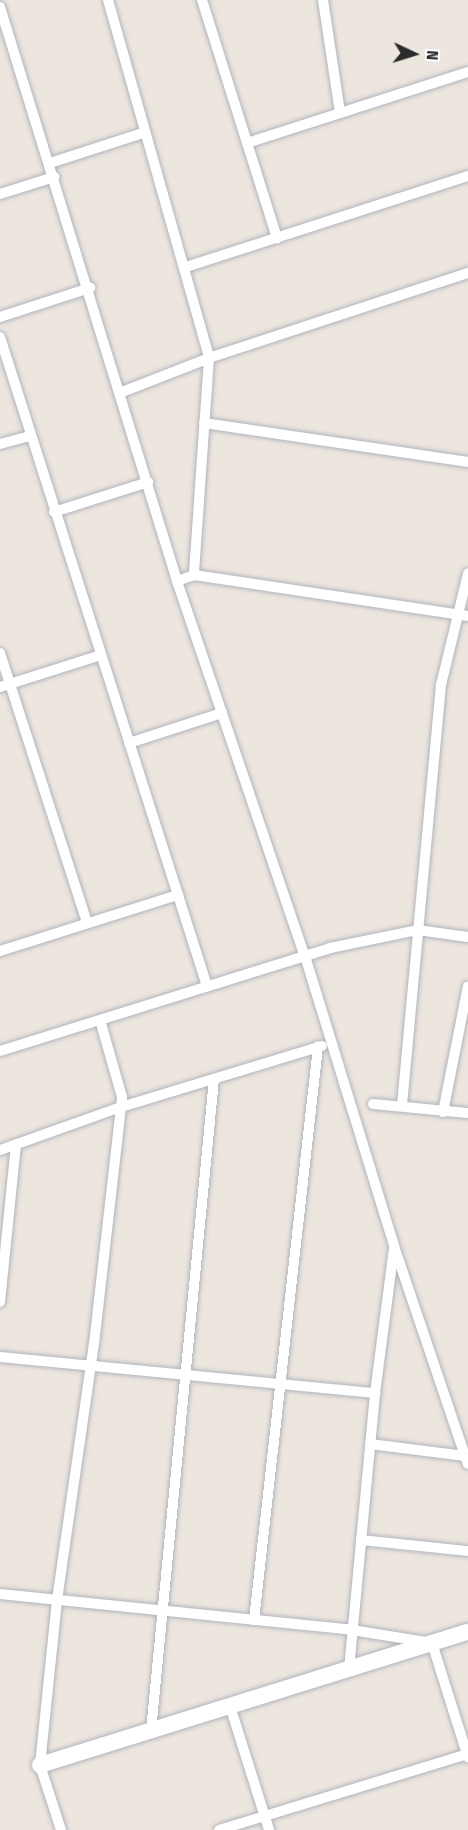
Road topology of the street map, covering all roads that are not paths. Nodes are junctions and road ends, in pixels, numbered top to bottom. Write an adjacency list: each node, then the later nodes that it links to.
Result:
1 (108, 0): 7 (street)
2 (202, 0): 8 (street)
3 (323, 0): 6 (street)
4 (0, 6): 9 (street)
5 (468, 72): 6 (street)
6 (340, 113): 8 (street)
7 (143, 133): 9 (street); 14 (street)
8 (247, 143): 13 (street)
9 (50, 163): 11 (street)
10 (468, 176): 13 (street)
11 (54, 177): 12 (street); 16 (street)
12 (0, 194)
13 (277, 238): 14 (street)
14 (186, 267): 19 (street)
15 (468, 273): 19 (street)
16 (90, 288): 17 (street); 20 (street)
17 (0, 317)
18 (0, 337): 22 (street)
19 (209, 358): 20 (street); 21 (street)
20 (122, 392): 25 (street)
21 (204, 423): 24 (street); 28 (street)
22 (30, 436): 23 (street); 26 (street)
23 (0, 444)
24 (468, 462)
25 (148, 482): 26 (street); 29 (street)
26 (54, 512): 32 (street)
27 (468, 573): 30 (street)
28 (194, 575): 29 (street); 30 (street)
29 (177, 581): 34 (street)
30 (463, 616): 38 (street)
31 (0, 653): 33 (street)
32 (101, 655): 33 (street); 35 (street)
33 (5, 686): 37 (street)
34 (222, 713): 35 (street); 41 (street)
35 (129, 743): 36 (street)
36 (178, 895): 37 (street); 42 (street)
37 (87, 923): 40 (street)
38 (418, 930): 39 (street); 41 (street); 50 (street)
39 (468, 937)
40 (0, 951)
41 (305, 956): 42 (street); 45 (street)
42 (207, 986): 44 (street)
43 (468, 986): 52 (street)
44 (100, 1020): 47 (street); 51 (street)
45 (330, 1043): 46 (street); 57 (street)
46 (318, 1047): 48 (street); 62 (street)
47 (0, 1051)
48 (214, 1080): 51 (street); 61 (street)
49 (373, 1104): 50 (street)
50 (402, 1105): 52 (street)
51 (121, 1107): 54 (street); 60 (street)
52 (443, 1112): 53 (street)
53 (468, 1113)
54 (16, 1145): 55 (street); 56 (street)
55 (0, 1150)
56 (3, 1243): 58 (street)
57 (394, 1246): 63 (street); 65 (street)
58 (0, 1302)
59 (0, 1357): 60 (street)
60 (91, 1365): 61 (street); 69 (street)
61 (186, 1375): 62 (street); 70 (street)
62 (279, 1384): 63 (street); 71 (street)
63 (375, 1393): 64 (street)
64 (370, 1444): 65 (street); 66 (street)
65 (467, 1460)
66 (361, 1540): 67 (street); 72 (street)
67 (468, 1551)
68 (0, 1594): 69 (street)
69 (57, 1600): 70 (street); 79 (street)
70 (160, 1611): 71 (street); 77 (street)
71 (254, 1620): 72 (street)
72 (352, 1630): 74 (street); 75 (street)
73 (468, 1632): 74 (street)
74 (432, 1643): 75 (street); 78 (street)
75 (349, 1669): 76 (street)
76 (230, 1706): 77 (street); 80 (street)
77 (151, 1731): 79 (street)
78 (468, 1755): 80 (street)
79 (40, 1765): 81 (street)
80 (265, 1816): 82 (street); 83 (street)
81 (61, 1830)
82 (219, 1830)
83 (269, 1830)

